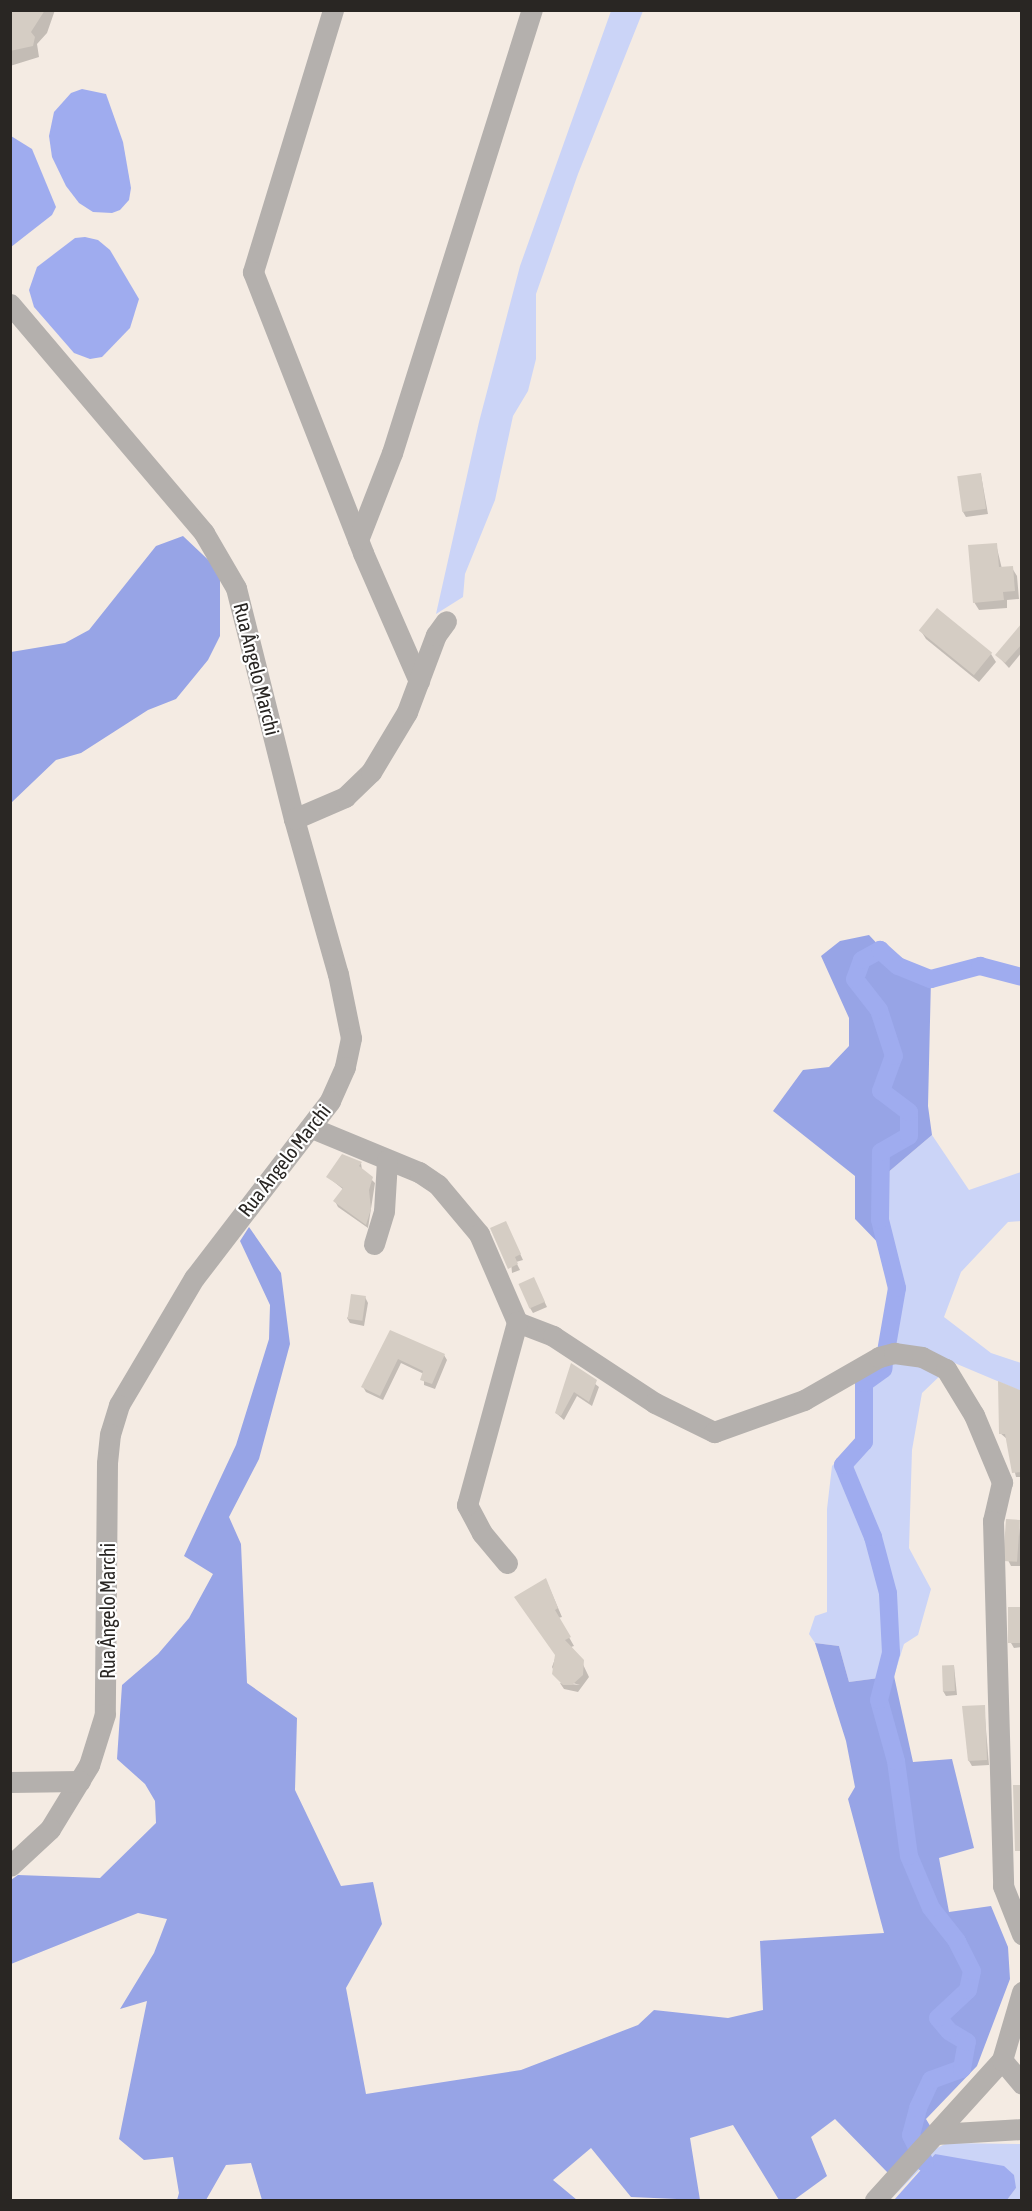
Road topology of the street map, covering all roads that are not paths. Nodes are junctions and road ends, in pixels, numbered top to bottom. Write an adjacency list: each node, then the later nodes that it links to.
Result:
1 (333, 10): 4 (street)
2 (532, 10): 4 (street)
3 (10, 304): 7 (street, Rua Ângelo Marchi)
4 (358, 540): 6 (street)
5 (446, 621): 6 (street)
6 (419, 681): 7 (street)
7 (294, 819): 8 (street, Rua Ângelo Marchi)
8 (312, 1128): 9 (street); 13 (street, Rua Ângelo Marchi)
9 (387, 1160): 10 (street); 11 (street)
10 (374, 1244)
11 (517, 1322): 12 (street); 16 (street)
12 (507, 1563)
13 (80, 1781): 14 (street); 15 (street, Rua Ângelo Marchi)
14 (10, 1782)
15 (10, 1866)
16 (1022, 1934)
17 (1022, 1992): 18 (street)
18 (1002, 2060): 19 (street); 21 (street)
19 (1022, 2084)
20 (1022, 2129): 21 (street)
21 (924, 2146): 22 (street)
22 (875, 2200)

